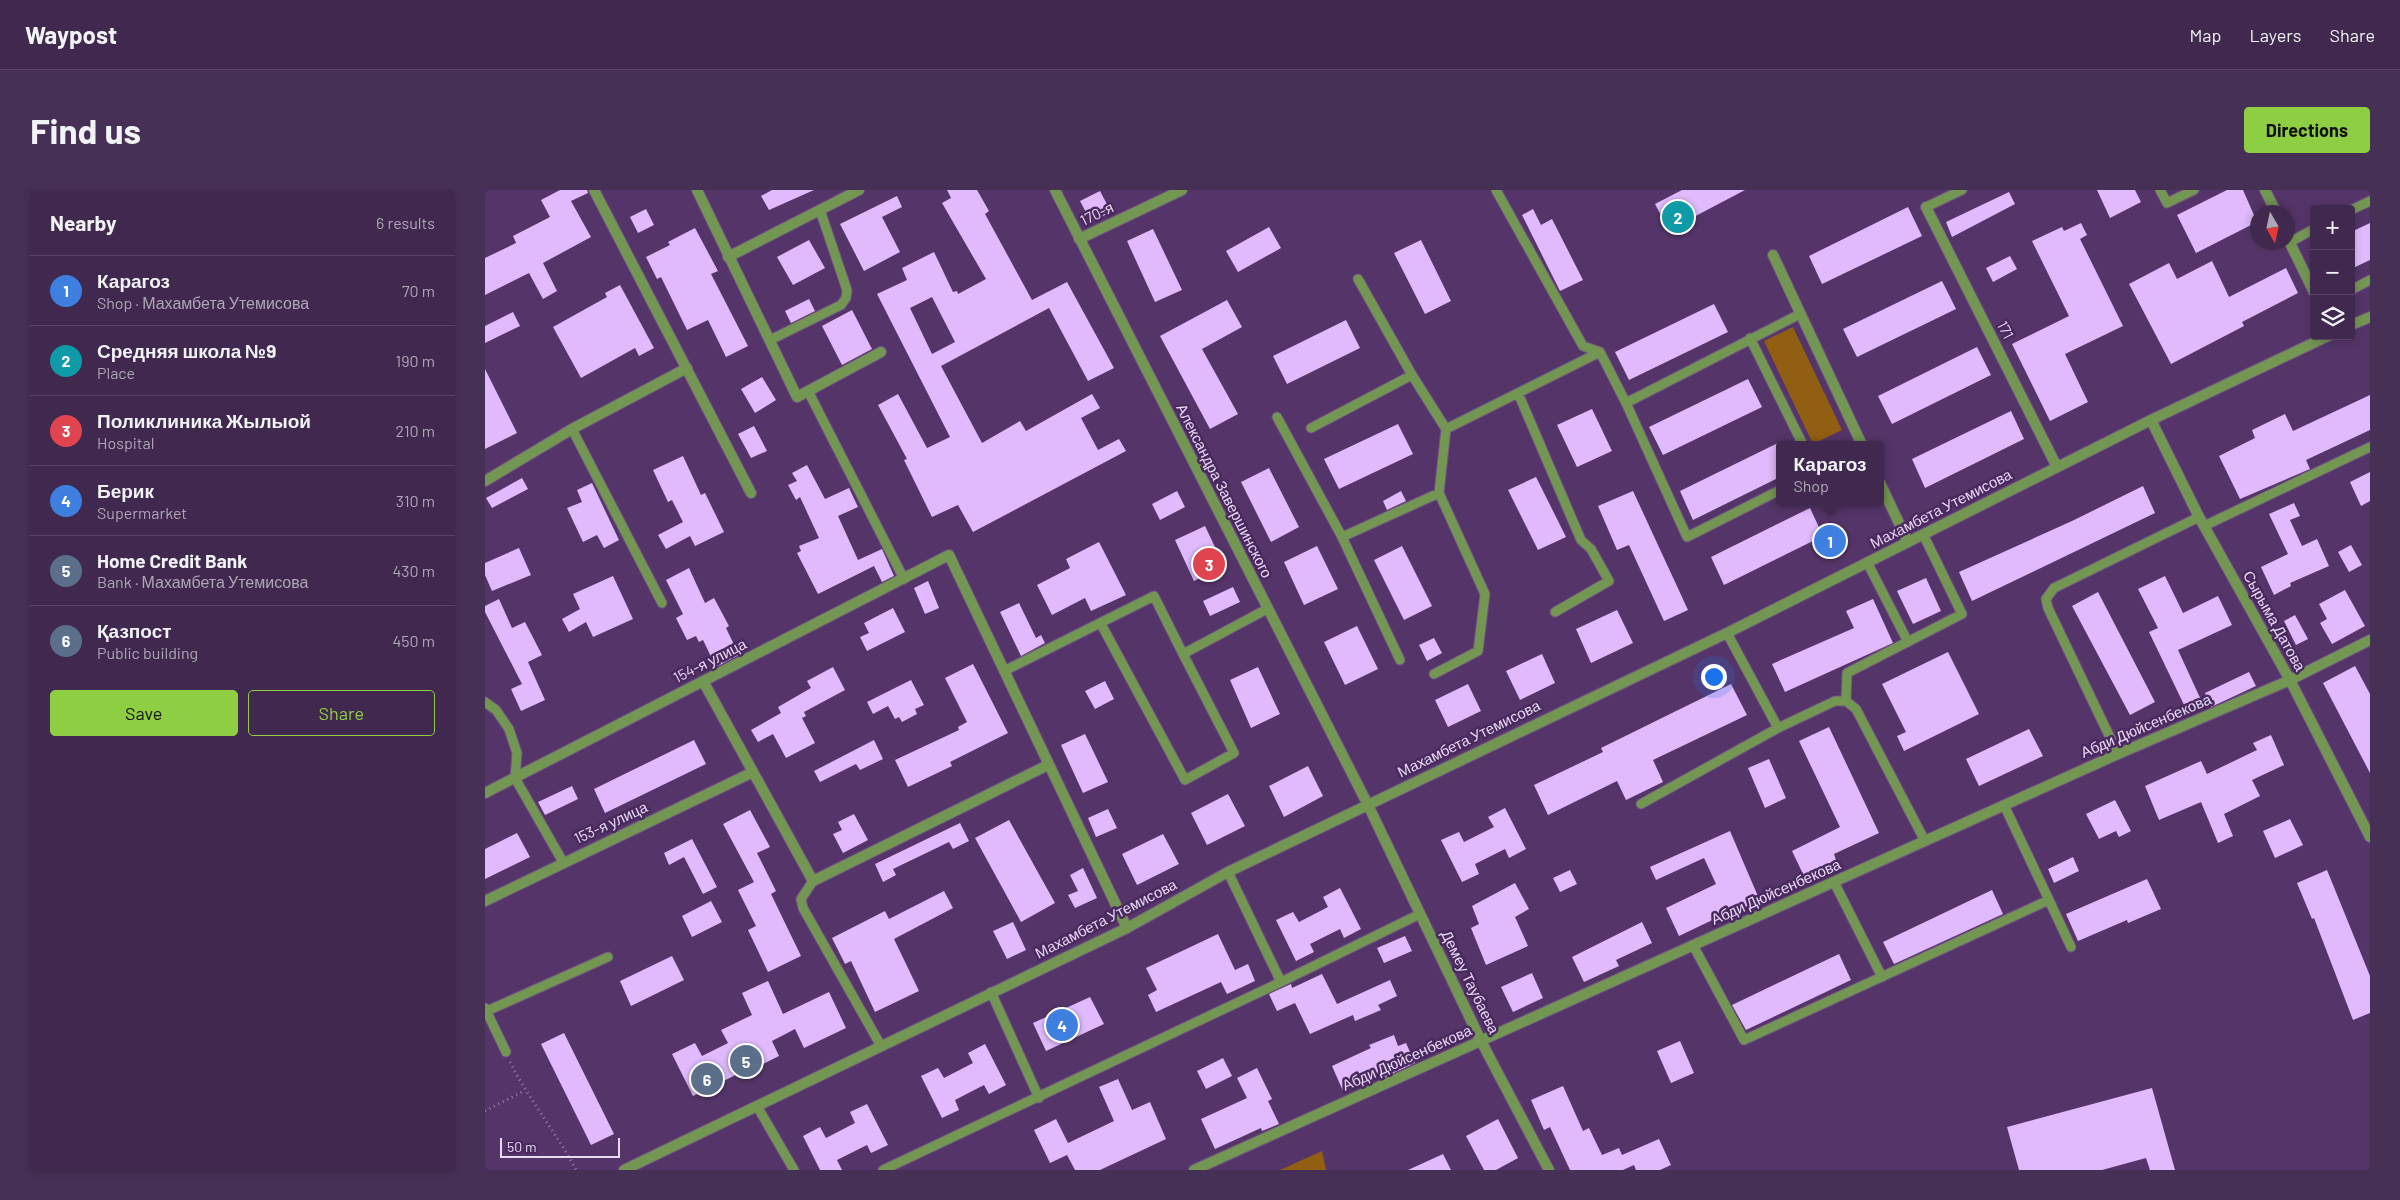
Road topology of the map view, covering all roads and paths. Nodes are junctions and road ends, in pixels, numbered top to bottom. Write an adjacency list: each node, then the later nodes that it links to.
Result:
1 (594, 190): 34 (street)
2 (697, 190): 21 (street)
3 (859, 190): 15 (street)
4 (1055, 190): 18 (street, Александра Завершинского)
5 (1182, 190): 18 (street, 170-я)
6 (1496, 190): 33 (lane)
7 (1962, 190): 13 (lane)
8 (2160, 190): 9 (lane)
9 (2194, 190)
10 (2265, 190): 12 (street)
11 (2370, 200): 14 (lane)
12 (2272, 205)
13 (1926, 207): 47 (street, 171)
14 (2355, 208)
15 (820, 210): 21 (street); 30 (lane)
16 (2310, 231): 17 (lane)
17 (2295, 237)
18 (1079, 239): 60 (street, Александра Завершинского)
19 (2294, 250): 24 (street)
20 (1773, 255): 26 (street)
21 (728, 257): 30 (street)
22 (1358, 280): 35 (lane)
23 (2370, 280): 25 (lane)
24 (2310, 284)
25 (2355, 288)
26 (1801, 314): 29 (lane); 45 (street)
27 (2370, 317): 28 (street)
28 (2355, 323)
29 (1750, 338): 38 (lane); 44 (lane)
30 (770, 340): 36 (street)
31 (2320, 340): 40 (street, Махамбета Утемисова)
32 (881, 352): 36 (street)
33 (1600, 352): 37 (lane); 38 (lane)
34 (687, 368): 42 (street); 52 (street)
35 (1412, 375): 41 (lane); 43 (lane)
36 (808, 391): 58 (lane)
37 (1519, 393): 43 (lane); 61 (lane)
38 (1627, 402): 50 (lane)
39 (1277, 418): 55 (lane)
40 (2151, 420): 47 (street, Махамбета Утемисова); 53 (street, Сырыма Датова)
41 (1311, 428)
42 (573, 429): 48 (street); 59 (lane)
43 (1446, 430): 51 (lane)
44 (1801, 441)
45 (1860, 441)
46 (2370, 447): 53 (lane)
47 (2057, 467): 54 (street, Махамбета Утемисова)
48 (485, 481)
49 (1884, 491): 56 (street)
50 (1776, 492)
51 (1439, 493): 55 (lane); 69 (lane)
52 (751, 494)
53 (2202, 521): 70 (street, Сырыма Датова); 75 (lane)
54 (1923, 534): 56 (street, Махамбета Утемисова); 65 (lane)
55 (1342, 538): 67 (lane)
56 (1908, 542): 57 (street, Махамбета Утемисова)
57 (1867, 562): 63 (street, Махамбета Утемисова); 65 (lane)
58 (904, 579): 68 (street, 154-я улица); 71 (street, 154-я улица)
59 (662, 602)
60 (1267, 609): 66 (lane); 81 (street, Александра Завершинского)
61 (1555, 612)
62 (1101, 624): 66 (lane); 66 (lane); 68 (lane)
63 (1727, 633): 74 (lane); 81 (street, Махамбета Утемисова)
64 (2370, 640): 70 (street, Абди Дюйсенбекова)
65 (1908, 642): 72 (lane)
66 (1183, 654)
67 (1400, 660)
68 (1004, 671): 76 (street)
69 (1434, 674)
70 (2290, 680): 75 (street, Абди Дюйсенбекова); 83 (street, Сырыма Датова)
71 (703, 681): 77 (street); 78 (street, 154-я улица)
72 (1846, 701): 74 (lane); 84 (lane)
73 (485, 702): 78 (lane)
74 (1778, 728): 80 (lane)
75 (2118, 754): 82 (street, Абди Дюйсенбекова)
76 (1048, 764): 87 (street); 92 (street)
77 (751, 773): 85 (street, 153-я улица); 87 (street)
78 (515, 778): 79 (street, 154-я улица); 85 (lane)
79 (485, 793)
80 (1641, 804)
81 (1368, 805): 86 (street, Махамбета Утемисова); 91 (street, Демеу Таубаева)
82 (2004, 806): 84 (street, Абди Дюйсенбекова); 89 (lane)
83 (2370, 837)
84 (1925, 841): 88 (street, Абди Дюйсенбекова)
85 (563, 862): 90 (street, 153-я улица)
86 (1228, 872): 92 (street, Махамбета Утемисова); 97 (lane)
87 (813, 881): 101 (lane)
88 (1834, 882): 93 (street, Абди Дюйсенбекова); 96 (lane)
89 (2049, 900): 94 (lane); 96 (lane)
90 (485, 901)
91 (1420, 914): 97 (lane); 100 (street, Демеу Таубаева)
92 (1127, 928): 98 (street, Махамбета Утемисова)
93 (1693, 945): 96 (lane); 100 (street, Абди Дюйсенбекова)
94 (2071, 947)
95 (608, 957): 99 (lane)
96 (1882, 977)
97 (1281, 982): 104 (lane)
98 (991, 992): 101 (street, Махамбета Утемисова); 104 (lane)
99 (486, 1009): 102 (lane)
100 (1481, 1041): 111 (street, Абди Дюйсенбекова); 112 (street, Демеу Таубаева)
101 (881, 1046): 105 (street, Махамбета Утемисова)
102 (506, 1052): 103 (path)
103 (524, 1090): 106 (path); 107 (path)
104 (1039, 1098): 110 (lane)
105 (757, 1106): 108 (street, Махамбета Утемисова); 109 (lane)
106 (485, 1111)
107 (576, 1170)
108 (624, 1170)
109 (793, 1170)
110 (883, 1170)
111 (1194, 1170)
112 (1549, 1170)

